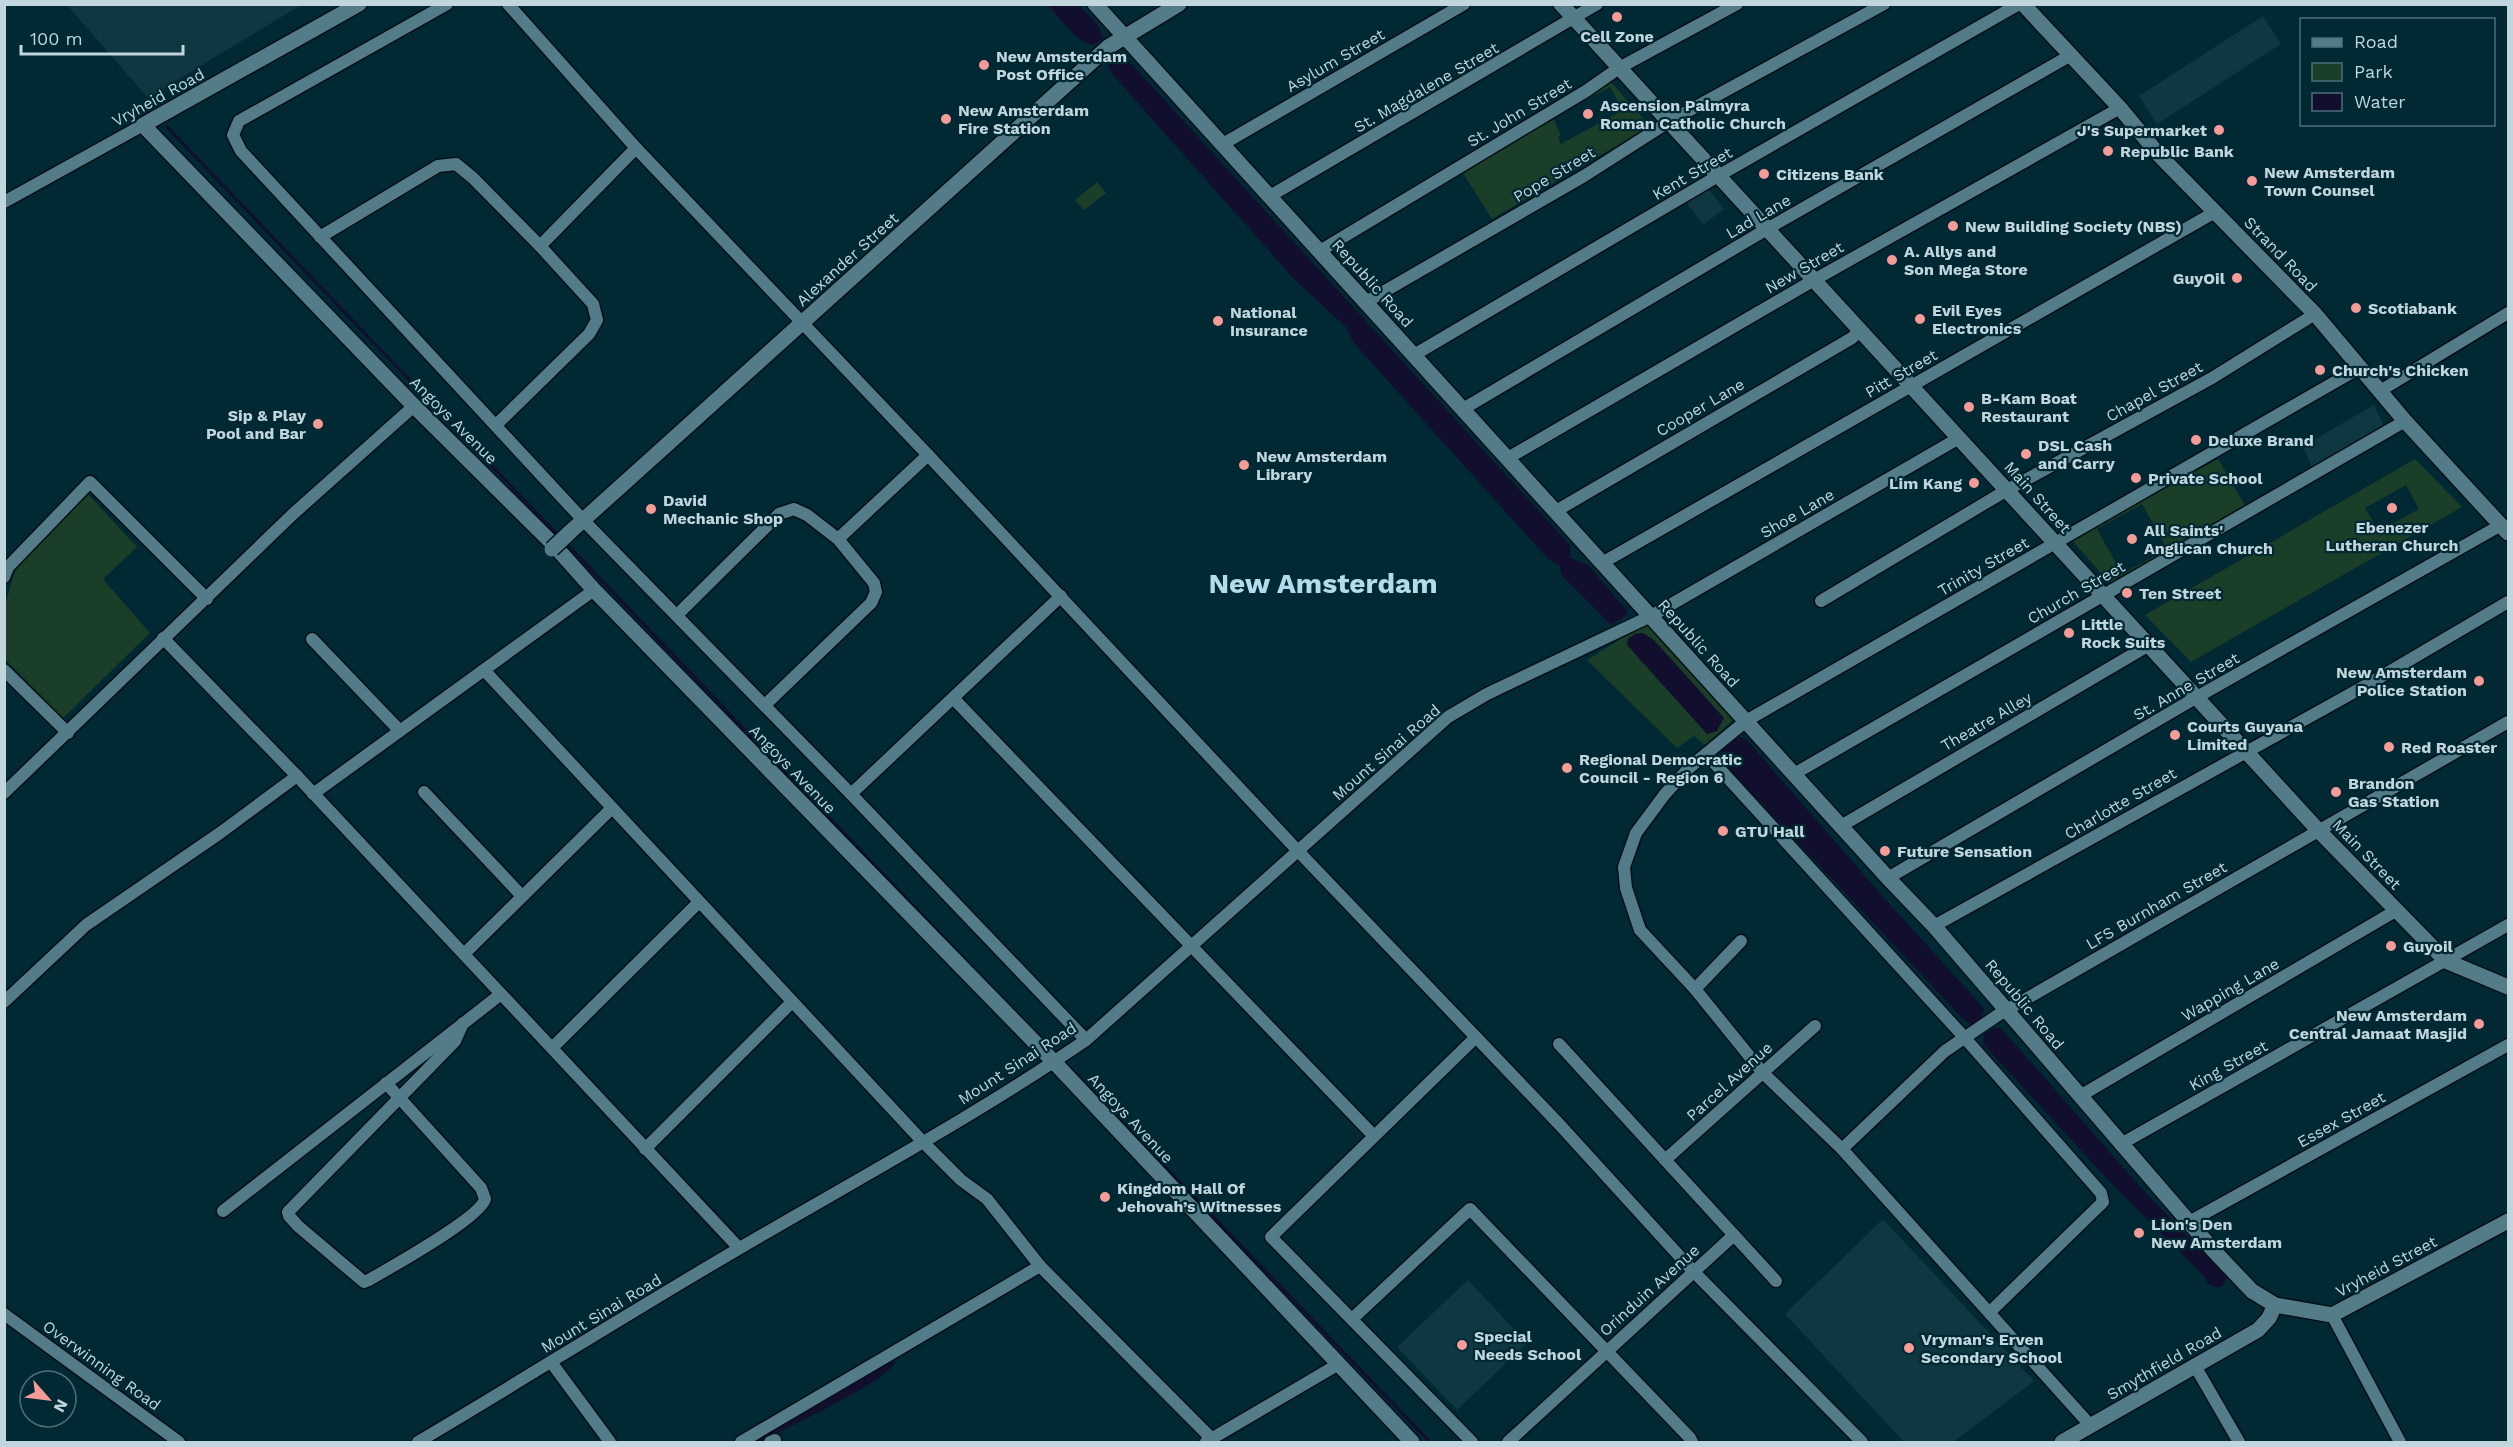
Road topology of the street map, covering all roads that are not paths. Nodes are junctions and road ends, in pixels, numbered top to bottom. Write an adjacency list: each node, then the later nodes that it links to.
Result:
1 (359, 4): 18 (street, Vryheid Road)
2 (447, 4): 26 (street)
3 (508, 4): 20 (street)
4 (1095, 4): 13 (street, Republic Road)
5 (1179, 4): 13 (street, Alexander Street)
6 (1464, 4): 19 (street, Asylum Street)
7 (1561, 4): 12 (street, Main Street)
8 (1597, 4): 12 (street, St. Magdalene Street)
9 (1737, 4): 15 (street, St. John Street)
10 (1884, 4): 17 (street, Pope Street)
11 (2021, 4): 14 (street, Strand Road); 21 (street, Kent Street)
12 (1574, 18): 15 (street, Main Street); 22 (street, St. Magdalene Street)
13 (1124, 36): 19 (street, Republic Road); 33 (street, Alexander Street)
14 (2071, 56): 16 (street, Strand Road); 25 (street, Lad Lane)
15 (1619, 68): 17 (street, Main Street); 28 (street, St. John Street)
16 (2120, 108): 24 (street, Strand Road); 29 (street, New Street)
17 (1670, 122): 21 (street, Main Street); 30 (street, Pope Street)
18 (143, 125): 23 (street, Vryheid Road); 39 (street, Angoys Avenue)
19 (1223, 144): 22 (street, Republic Road)
20 (636, 148): 27 (street); 33 (street)
21 (1718, 176): 25 (street, Main Street); 35 (street, Kent Street)
22 (1270, 196): 28 (street, Republic Road)
23 (4, 202)
24 (2215, 212): 32 (street, Strand Road); 37 (street, Pitt Street)
25 (1767, 229): 29 (street, Main Street); 40 (street, Lad Lane)
26 (320, 237): 27 (street); 42 (street)
27 (540, 246): 42 (street)
28 (1320, 251): 30 (street, Republic Road)
29 (1814, 280): 34 (street, Main Street); 45 (street, New Street)
30 (1366, 302): 35 (street, Republic Road)
31 (2508, 313): 38 (street)
32 (2315, 314): 36 (street, Strand Road); 46 (street, Chapel Street)
33 (802, 324): 44 (street); 48 (street, Alexander Street)
34 (1860, 330): 37 (street, Main Street); 47 (street, Cooper Lane)
35 (1414, 355): 40 (street, Republic Road)
36 (2361, 367): 38 (street, Strand Road); 51 (street, Trinity Street)
37 (1911, 386): 43 (street, Main Street); 53 (street, Pitt Street)
38 (2380, 391): 41 (street, Strand Road)
39 (414, 406): 52 (street, Angoys Avenue); 58 (street)
40 (1463, 409): 45 (street, Republic Road)
41 (2405, 421): 49 (street, Strand Road); 57 (street, Church Street)
42 (496, 425): 48 (street)
43 (1959, 438): 46 (street, Main Street); 62 (street, Shoe Lane)
44 (928, 455): 50 (street); 56 (street)
45 (1508, 458): 47 (street, Republic Road)
46 (2007, 490): 51 (street, Main Street); 59 (street, Chapel Street)
47 (1556, 511): 53 (street, Republic Road)
48 (583, 520): 52 (street, Alexander Street, bridge); 61 (street)
49 (2505, 529): 69 (street, St. Anne Street)
50 (838, 539): 61 (street); 70 (street)
51 (2055, 543): 57 (street, Main Street); 71 (street, Trinity Street)
52 (553, 547): 55 (street, Angoys Avenue)
53 (1602, 563): 62 (street, Republic Road)
54 (4, 577): 58 (street)
55 (594, 590): 67 (street); 111 (street, Angoys Avenue)
56 (1061, 596): 68 (street); 86 (street)
57 (2103, 596): 65 (street, Main Street); 77 (street, Church Street)
58 (207, 599): 63 (street)
59 (1821, 601)
60 (2508, 602): 75 (street, Charlotte Street)
61 (677, 615): 70 (street)
62 (1651, 616): 71 (street, Republic Road); 86 (street, Mount Sinai Road)
63 (163, 638): 74 (street); 78 (street)
64 (312, 639): 73 (street)
65 (2149, 645): 69 (street, Main Street); 84 (street, Theatre Alley)
66 (4, 670): 74 (street)
67 (484, 670): 73 (street); 83 (street)
68 (953, 698): 82 (street); 94 (street)
69 (2197, 698): 75 (street, Main Street); 87 (street, St. Anne Street)
70 (765, 705): 82 (street)
71 (1746, 721): 76 (street, Trinity Street); 77 (street, Republic Road)
72 (2508, 722): 85 (street, LFS Burnham Street)
73 (400, 731): 81 (street)
74 (68, 733): 80 (street)
75 (2246, 750): 85 (street, Main Street); 92 (street, Charlotte Street)
76 (1706, 754): 98 (street, Trinity Street); 105 (street)
77 (1794, 774): 84 (street, Republic Road)
78 (297, 776): 81 (street); 100 (street)
79 (424, 792): 88 (street)
80 (4, 793)
81 (313, 794): 95 (street)
82 (851, 794): 107 (street)
83 (612, 808): 88 (street); 89 (street)
84 (1841, 826): 87 (street, Republic Road)
85 (2318, 830): 90 (street, Main Street); 102 (street, LFS Burnham Street)
86 (1299, 852): 94 (street, Mount Sinai Road); 106 (street)
87 (1888, 878): 92 (street, Republic Road)
88 (522, 896): 95 (street)
89 (699, 902): 101 (street); 110 (street)
90 (2397, 910): 96 (street, Main Street); 114 (street, Wapping Lane)
91 (2508, 925): 96 (street, King Street)
92 (1934, 926): 102 (street, Republic Road)
93 (1741, 941): 98 (street)
94 (1190, 946): 107 (street, Mount Sinai Road); 116 (street)
95 (464, 954): 99 (street)
96 (2446, 961): 97 (street, Main Street); 118 (street, King Street)
97 (2508, 987)
98 (1695, 989): 112 (street, Trinity Street)
99 (501, 994): 103 (street); 110 (street)
100 (4, 1002)
101 (792, 1002): 117 (street); 119 (street)
102 (2008, 1011): 105 (street, LFS Burnham Street); 114 (street, Republic Road)
103 (463, 1023): 113 (street); 115 (street)
104 (1815, 1026): 112 (street, Parcel Avenue)
105 (1964, 1037): 120 (street, LFS Burnham Street); 131 (street)
106 (1475, 1038): 116 (street); 128 (street)
107 (1086, 1040): 111 (street, Mount Sinai Road)
108 (1558, 1044): 121 (street)
109 (2508, 1045): 124 (street, Essex Street)
110 (552, 1048): 119 (street)
111 (1056, 1060): 117 (street, Mount Sinai Road); 137 (street, Angoys Avenue)
112 (1763, 1073): 120 (street, Trinity Street); 121 (street, Parcel Avenue)
113 (386, 1083): 115 (street); 122 (street)
114 (2080, 1096): 118 (street, Republic Road)
115 (400, 1099): 115 (street)
116 (1373, 1135): 134 (street)
117 (923, 1142): 126 (street, Mount Sinai Road); 127 (street)
118 (2121, 1144): 124 (street, Republic Road)
119 (645, 1149): 126 (street)
120 (1842, 1149): 131 (street, Trinity Street)
121 (1665, 1161): 125 (street)
122 (223, 1211)
123 (2508, 1221): 133 (street, Vryheid Street)
124 (2189, 1222): 130 (street, Republic Road)
125 (1734, 1235): 128 (street, Orinduin Avenue); 129 (street)
126 (739, 1248): 136 (street, Mount Sinai Road)
127 (1040, 1266): 140 (street); 144 (street)
128 (1693, 1271): 135 (street, Orinduin Avenue); 149 (street)
129 (1776, 1281)
130 (2275, 1305): 133 (street, Vryheid Street); 138 (street, Smythfield Road)
131 (1990, 1312): 139 (street, Trinity Street)
132 (4, 1314): 141 (street, Overwinning Road)
133 (2332, 1315): 152 (street)
134 (1352, 1319): 135 (street); 146 (street)
135 (1606, 1350): 147 (street, Orinduin Avenue); 148 (street)
136 (551, 1362): 142 (street, Mount Sinai Road); 143 (street)
137 (1337, 1365): 140 (street); 145 (street, Angoys Avenue)
138 (2195, 1366): 139 (street, Smythfield Road); 151 (street)
139 (2091, 1426): 150 (street, Smythfield Road)
140 (1209, 1441)
141 (179, 1443)
142 (418, 1443)
143 (610, 1443)
144 (741, 1443)
145 (1412, 1443)
146 (1472, 1443)
147 (1508, 1443)
148 (1692, 1443)
149 (1862, 1443)
150 (2062, 1443)
151 (2239, 1443)
152 (2400, 1443)

